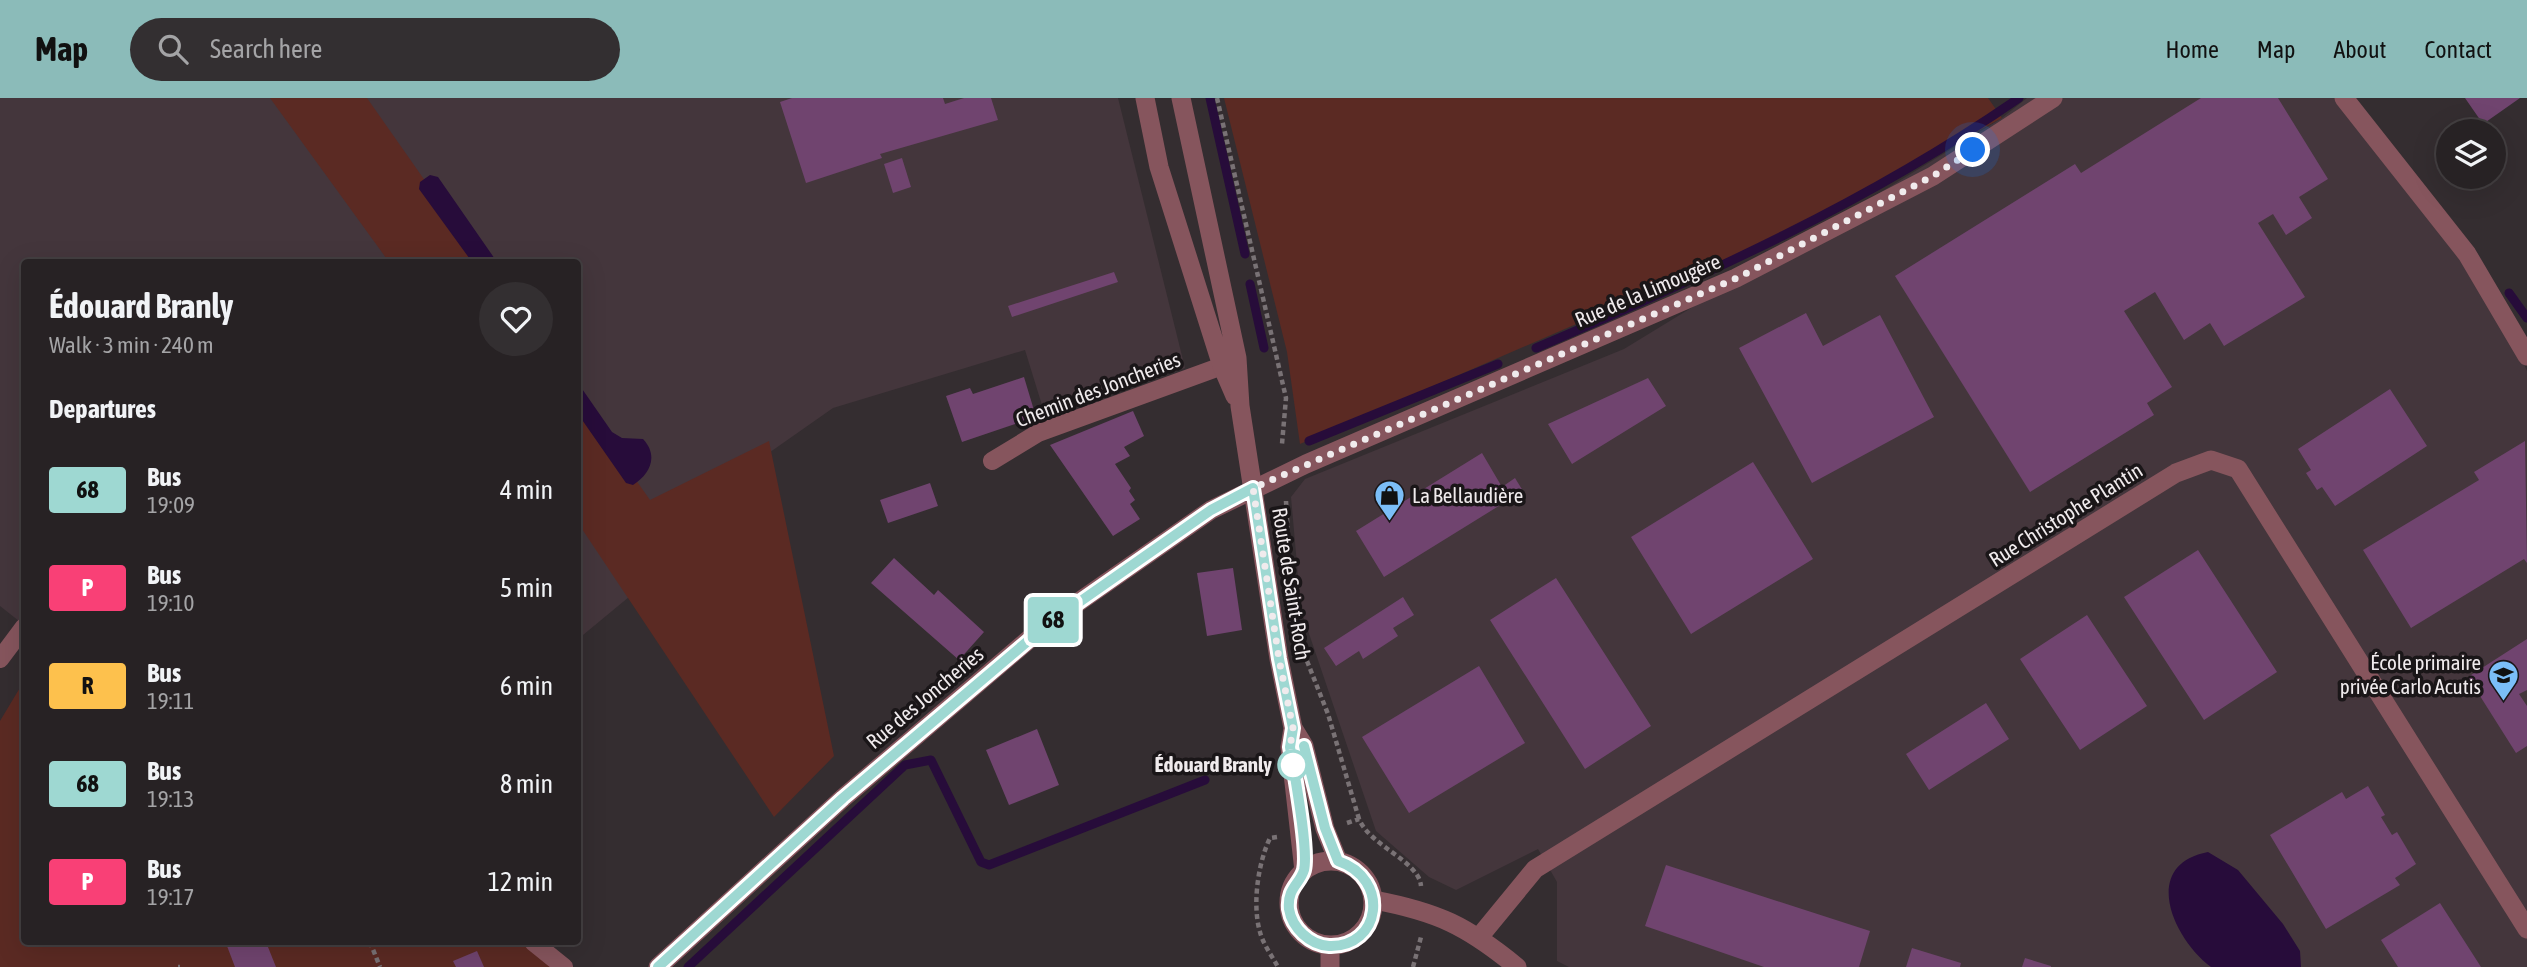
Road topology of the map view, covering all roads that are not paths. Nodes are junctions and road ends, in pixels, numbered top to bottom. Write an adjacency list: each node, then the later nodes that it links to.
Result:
1 (1145, 98): 6 (street, Route de Saint-Roch)
2 (1181, 98): 7 (street, Route de Saint-Roch)
3 (2053, 98): 9 (street, Rue de la Limougère)
4 (2344, 98): 5 (street)
5 (2527, 356)
6 (1222, 366): 7 (street, Route de Saint-Roch); 8 (lane, Chemin des Joncheries)
7 (1240, 406): 9 (street, Route de Saint-Roch)
8 (992, 461)
9 (1249, 491): 12 (street, Route de Saint-Roch); 21 (street, Rue des Joncheries)
10 (21, 631): 11 (lane)
11 (0, 659)
12 (1293, 728): 13 (street, Route de Saint-Roch); 14 (street, Route de Saint-Roch)
13 (1338, 861): 14 (street); 15 (street)
14 (1304, 871): 19 (street)
15 (1374, 900): 17 (street); 19 (street)
16 (2527, 929): 17 (street, Rue Christophe Plantin)
17 (1480, 936): 23 (street)
18 (537, 945): 20 (lane)
19 (1330, 946): 22 (street)
20 (564, 967)
21 (658, 967)
22 (1330, 967)
23 (1517, 967)

